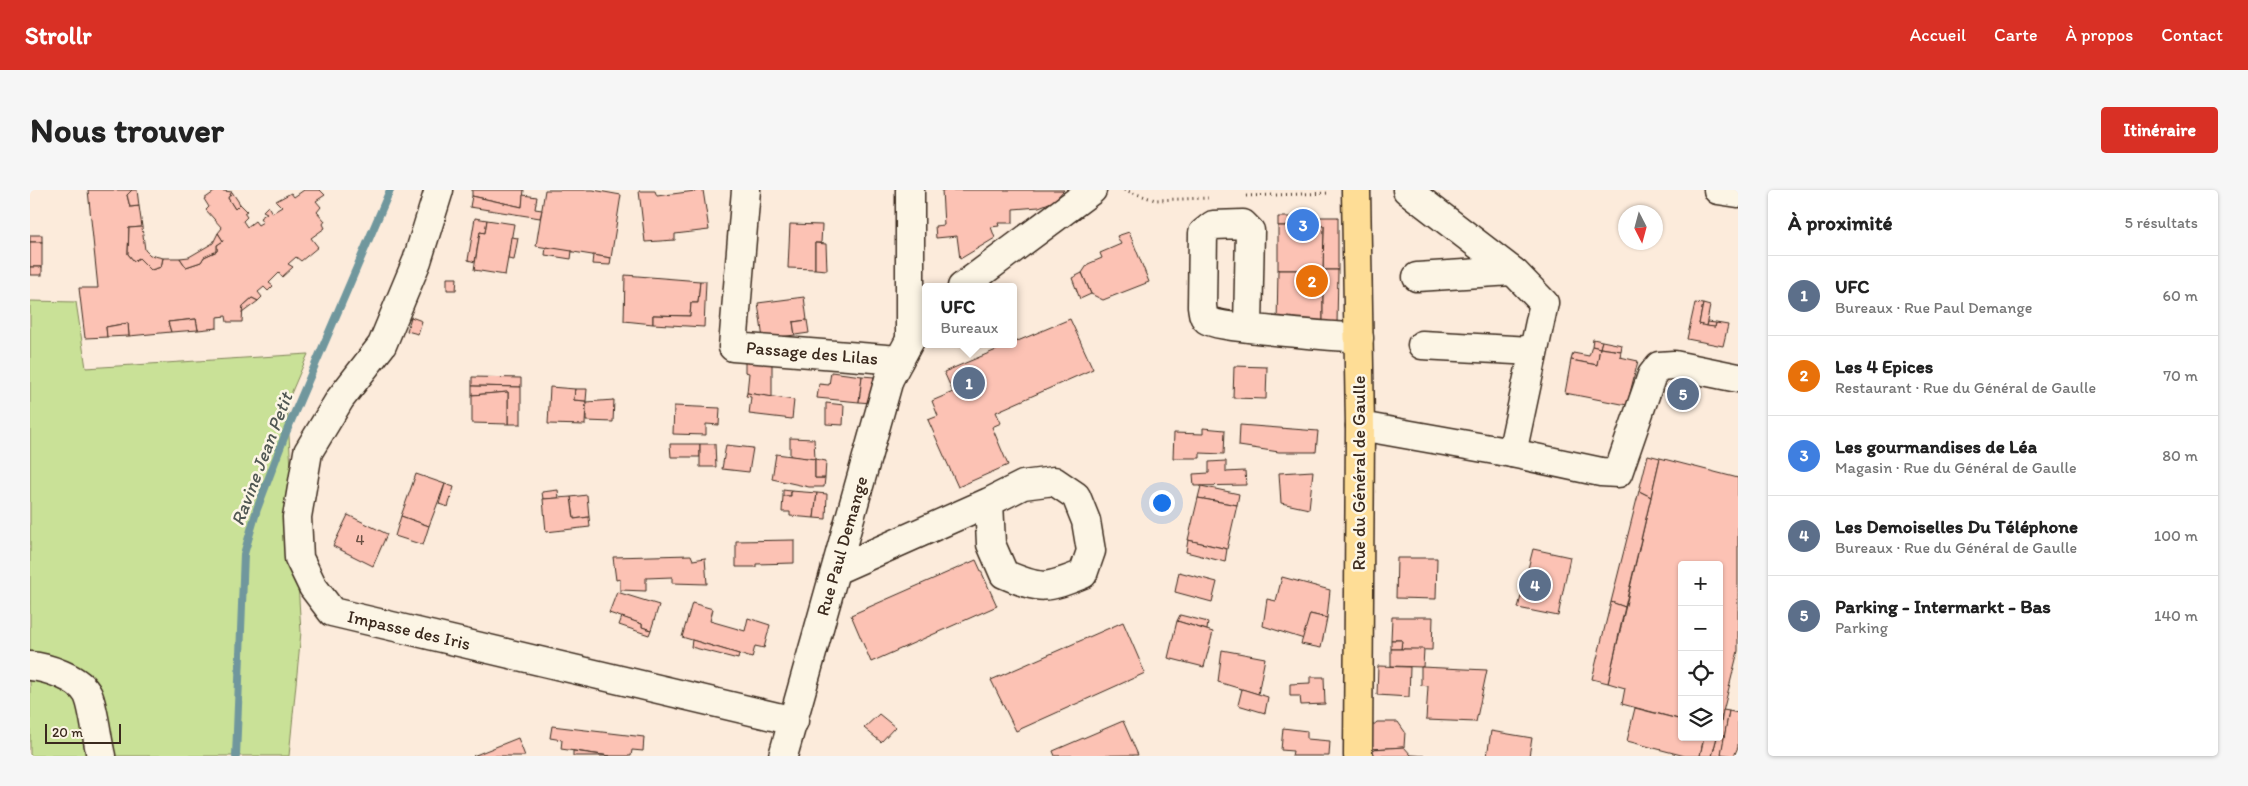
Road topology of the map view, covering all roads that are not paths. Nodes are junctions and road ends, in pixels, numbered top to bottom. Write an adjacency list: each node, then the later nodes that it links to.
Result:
1 (439, 190): 23 (street, Impasse des Iris)
2 (746, 190): 14 (street, Passage des Lilas)
3 (910, 190): 14 (street, Rue Paul Demange)
4 (1092, 190): 11 (street)
5 (1356, 190): 13 (main road, Rue du Général de Gaulle)
6 (1407, 190): 9 (street)
7 (1718, 190): 8 (street)
8 (1738, 193)
9 (1512, 271): 10 (street); 16 (street)
10 (1417, 277)
11 (967, 283)
12 (1248, 327): 13 (street)
13 (1359, 338): 18 (main road, Rue du Général de Gaulle)
14 (911, 340): 21 (street, Rue Paul Demange)
15 (1422, 345): 16 (street)
16 (1533, 351): 19 (street)
17 (1738, 378): 19 (street)
18 (1360, 426): 19 (street); 26 (main road, Rue du Général de Gaulle)
19 (1512, 453)
20 (989, 502): 21 (street)
21 (836, 570): 23 (street, Rue Paul Demange)
22 (30, 666): 24 (street)
23 (794, 721): 25 (street, Rue Paul Demange)
24 (101, 756)
25 (783, 756)
26 (1358, 756)

